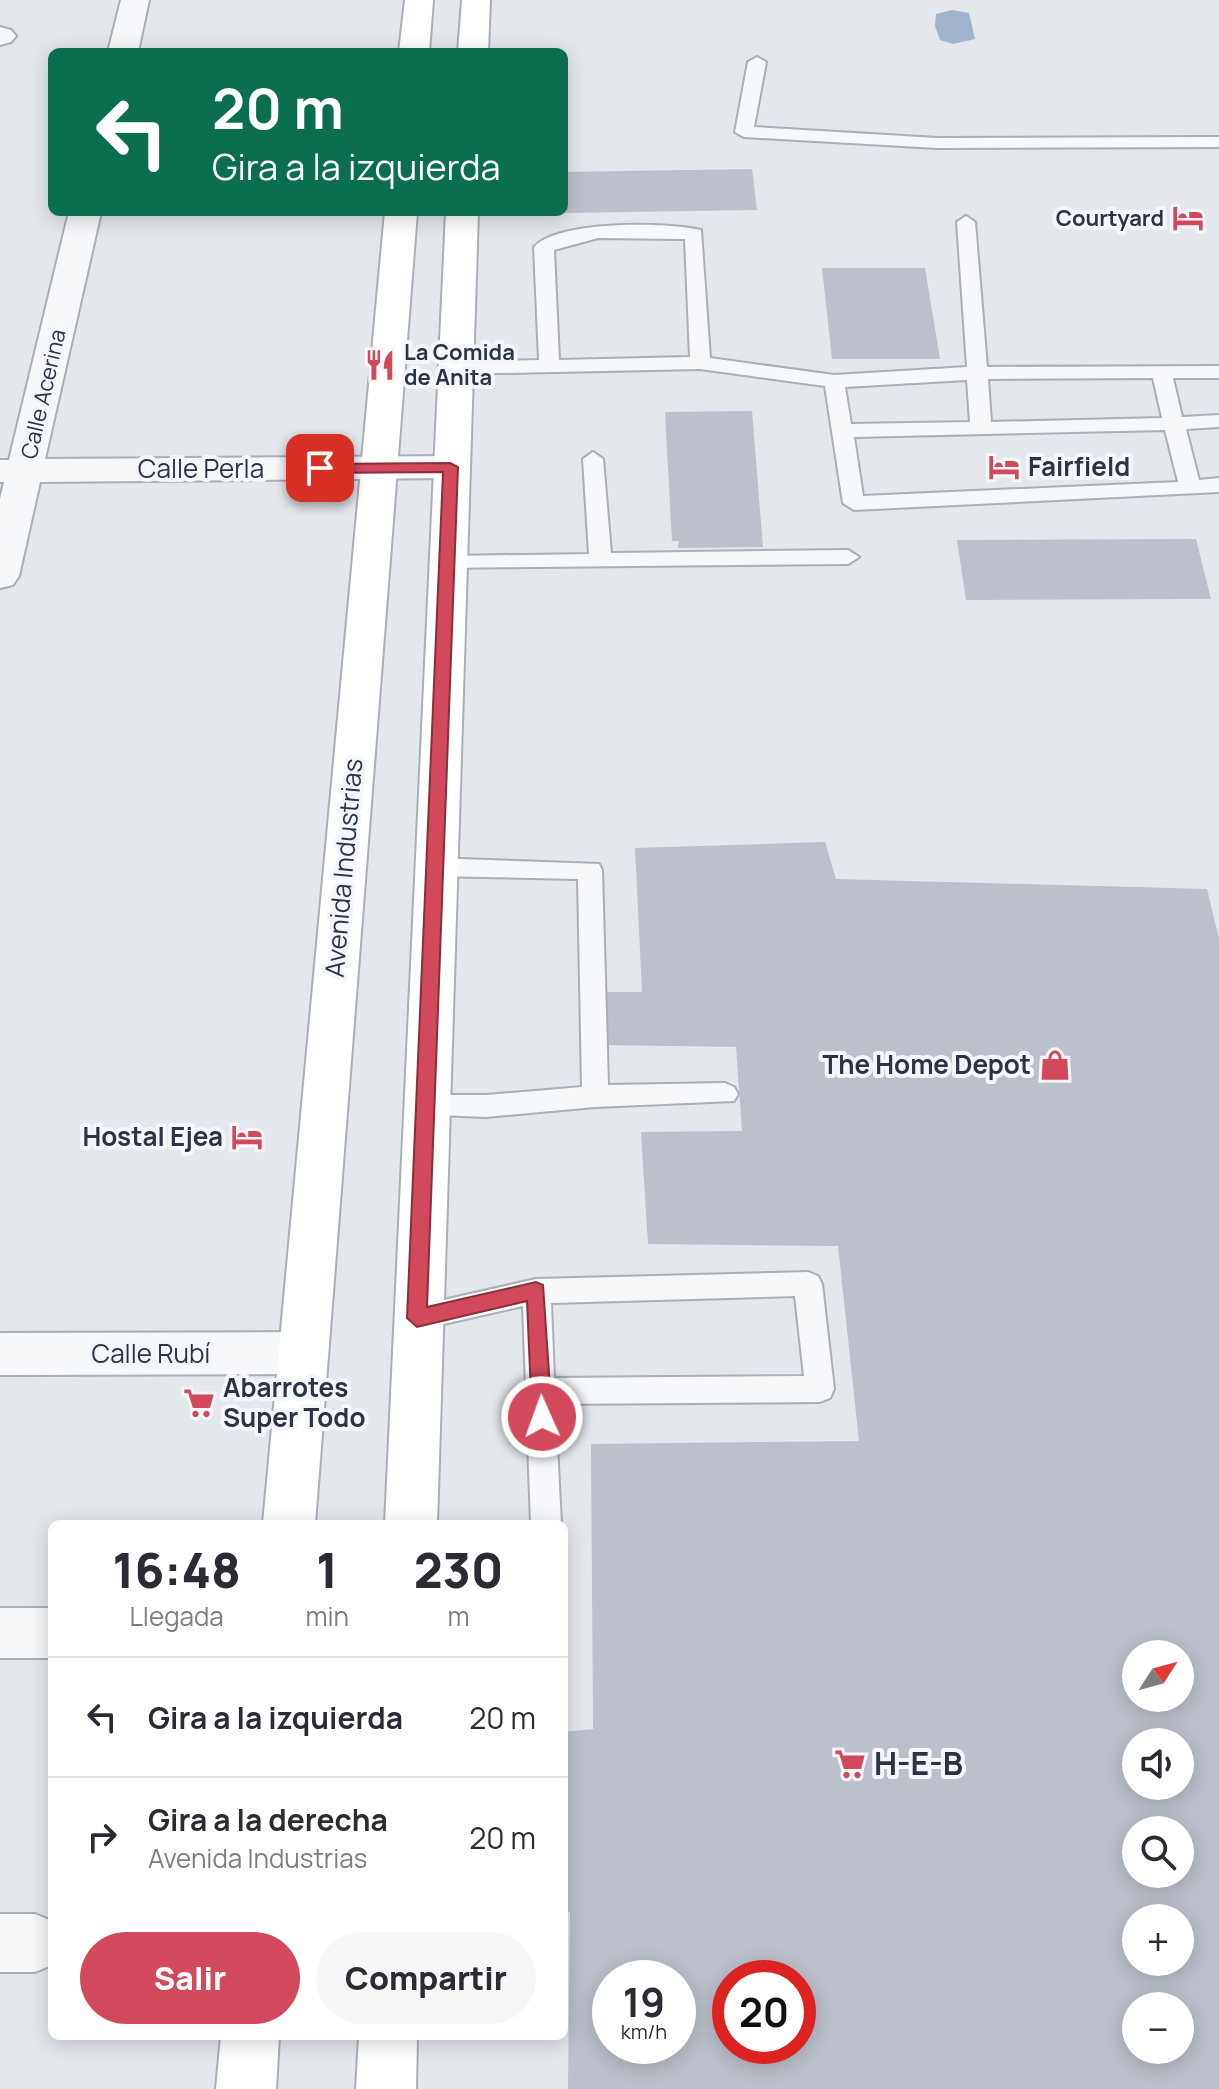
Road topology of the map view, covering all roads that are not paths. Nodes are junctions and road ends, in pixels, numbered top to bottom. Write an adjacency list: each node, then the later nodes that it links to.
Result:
1 (135, 0): 4 (street)
2 (419, 0): 5 (main road)
3 (476, 0): 6 (main road)
4 (124, 48)
5 (414, 48)
6 (473, 48)
7 (757, 62): 8 (lane)
8 (1219, 142)
9 (84, 216): 27 (street, Calle Acerina)
10 (401, 216): 26 (main road, Avenida Industrias)
11 (462, 216): 15 (main road)
12 (966, 222): 18 (lane)
13 (700, 363): 14 (lane); 14 (lane); 19 (lane)
14 (549, 364): 15 (lane)
15 (453, 368): 25 (main road)
16 (1161, 372): 17 (lane); 18 (lane); 21 (lane)
17 (1219, 372)
18 (975, 373): 19 (lane); 22 (lane)
19 (834, 381): 23 (lane)
20 (1219, 421): 21 (lane)
21 (1173, 422): 22 (lane); 29 (lane)
22 (981, 428): 23 (lane)
23 (840, 431): 29 (lane)
24 (593, 459): 31 (lane)
25 (450, 467): 26 (street, Calle Perla); 32 (main road)
26 (379, 468): 27 (street, Calle Perla); 40 (main road, Avenida Industrias)
27 (12, 471): 33 (street, Calle Acerina)
28 (1219, 485): 29 (lane)
29 (1190, 488)
30 (848, 557): 31 (lane)
31 (600, 558): 32 (lane)
32 (448, 563): 34 (main road)
33 (0, 576)
34 (433, 867): 36 (lane); 37 (main road)
35 (725, 1094): 36 (lane)
36 (595, 1096): 37 (lane)
37 (424, 1106): 39 (main road)
38 (536, 1291): 39 (lane); 42 (lane); 42 (lane)
39 (417, 1318): 44 (main road)
40 (302, 1353): 41 (street, Calle Rubí); 43 (main road, Avenida Industrias)
41 (0, 1354)
42 (541, 1391): 45 (lane)
43 (289, 1520)
44 (411, 1520)
45 (546, 1520)
46 (0, 1633): 47 (street)
47 (48, 1633)
48 (250, 2040): 49 (main road)
49 (246, 2089)

